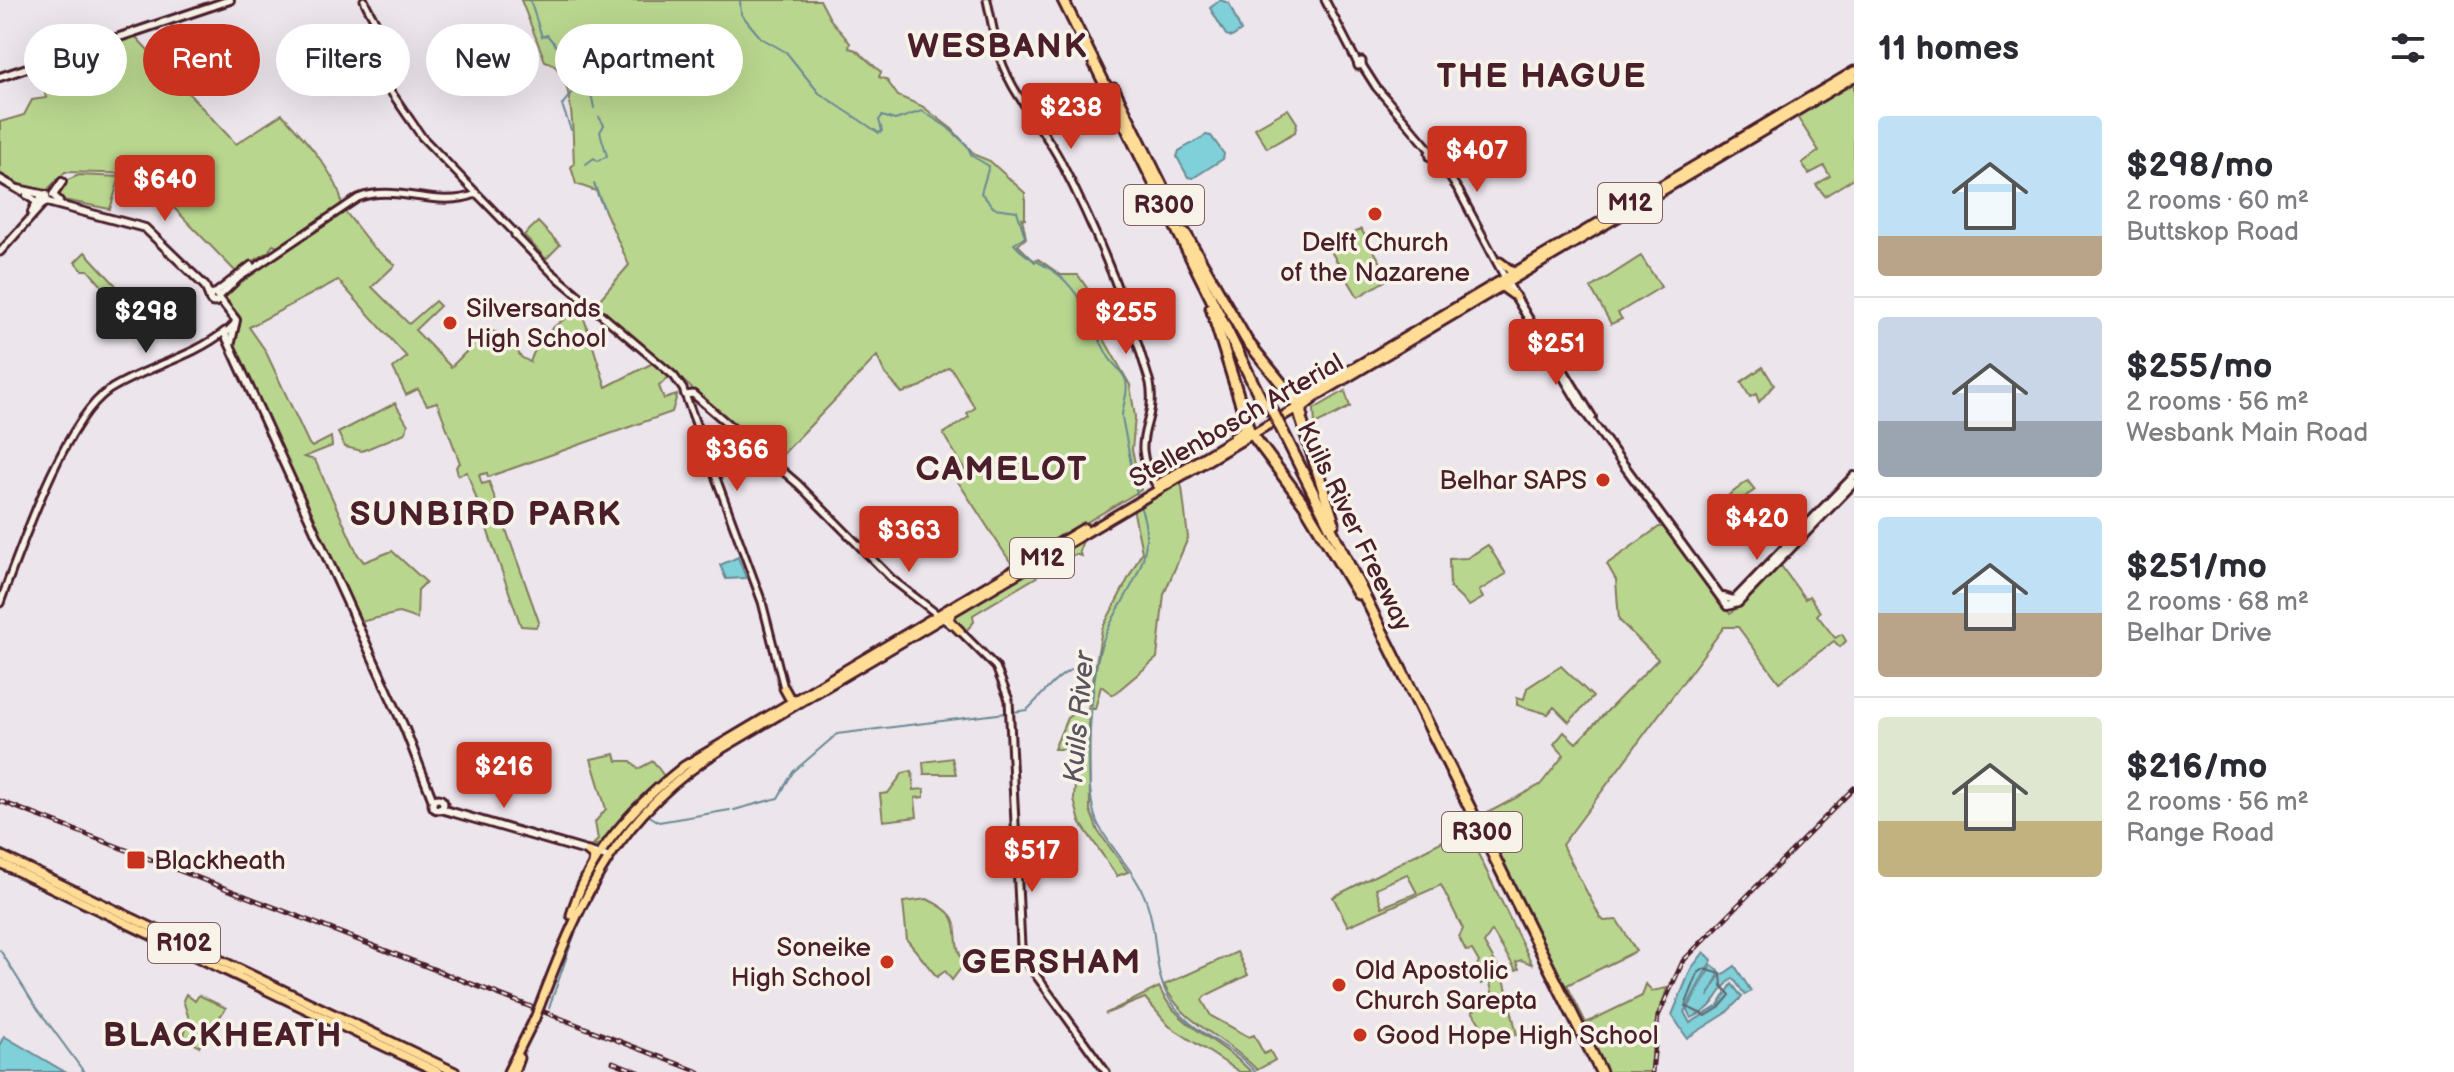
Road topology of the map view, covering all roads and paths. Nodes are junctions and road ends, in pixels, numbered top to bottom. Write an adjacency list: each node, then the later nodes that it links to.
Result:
1 (230, 0): 7 (main road)
2 (364, 0): 12 (street)
3 (987, 0): 38 (street)
4 (1066, 0): 19 (highway, Kuils River Freeway / R300)
5 (1325, 0): 18 (street)
6 (1854, 71): 22 (main road, Stellenbosch Arterial / M12)
7 (0, 76)
8 (1854, 77): 23 (main road, Stellenbosch Arterial / M12)
9 (0, 179): 11 (main road)
10 (62, 182): 16 (main road)
11 (20, 190): 14 (main road); 17 (main road)
12 (475, 193): 15 (street); 29 (street)
13 (341, 196): 15 (street)
14 (43, 200): 16 (main road); 17 (street); 20 (street); 27 (main road)
15 (351, 202): 27 (street)
16 (65, 203): 27 (main road)
17 (32, 212): 20 (street)
18 (1483, 235): 21 (street); 24 (street)
19 (1184, 237): 31 (highway); 32 (highway); 40 (highway, Kuils River Freeway / R300, bridge)
20 (0, 252)
21 (1500, 262): 22 (main road); 24 (street)
22 (1517, 271): 24 (main road, Stellenbosch Arterial / M12)
23 (1526, 272): 24 (main road, Stellenbosch Arterial / M12); 26 (main road)
24 (1508, 280): 25 (main road, Stellenbosch Arterial / M12); 26 (main road); 31 (main road, Stellenbosch Arterial / M12)
25 (1500, 288): 26 (main road); 30 (main road, Stellenbosch Arterial / M12)
26 (1516, 294): 41 (main road)
27 (215, 297): 28 (main road)
28 (229, 333): 42 (street); 49 (main road)
29 (685, 395): 44 (street); 46 (street)
30 (1312, 399): 31 (main road, Stellenbosch Arterial / M12); 33 (highway)
31 (1297, 404): 33 (highway); 34 (main road, Stellenbosch Arterial / M12)
32 (1245, 419): 34 (highway); 35 (highway)
33 (1303, 419): 40 (highway)
34 (1250, 432): 35 (main road, Stellenbosch Arterial / M12); 38 (main road, Stellenbosch Arterial / M12); 40 (highway)
35 (1235, 437): 38 (main road, Stellenbosch Arterial / M12)
36 (1854, 476): 41 (main road)
37 (1854, 483): 41 (main road)
38 (1158, 487): 39 (main road, Stellenbosch Arterial / M12)
39 (1131, 502): 43 (main road, Stellenbosch Arterial / M12); 44 (main road, Stellenbosch Arterial / M12)
40 (1360, 593): 62 (highway, Kuils River Freeway / R300)
41 (1734, 602)
42 (0, 603)
43 (953, 612): 44 (main road, Stellenbosch Arterial / M12); 45 (main road)
44 (940, 616): 45 (street); 47 (main road, Stellenbosch Arterial / M12)
45 (960, 631): 61 (street)
46 (784, 688): 47 (main road)
47 (790, 703): 53 (main road, Stellenbosch Arterial / M12)
48 (451, 796): 49 (main road)
49 (445, 808): 50 (main road)
50 (553, 840): 51 (main road); 53 (main road)
51 (588, 852): 53 (main road); 55 (main road)
52 (0, 855): 59 (main road, R102)
53 (604, 855): 55 (main road, Stellenbosch Arterial / M12); 56 (main road, Stellenbosch Arterial / M12)
54 (0, 863): 58 (main road, R102)
55 (591, 869): 56 (main road, Stellenbosch Arterial / M12)
56 (569, 929): 57 (main road, Stellenbosch Arterial / M12, bridge)
57 (523, 1045): 60 (main road, Stellenbosch Arterial / M12); 60 (main road, Stellenbosch Arterial / M12)
58 (438, 1072)
59 (455, 1072)
60 (511, 1072)
61 (1106, 1072)
62 (1598, 1072)

